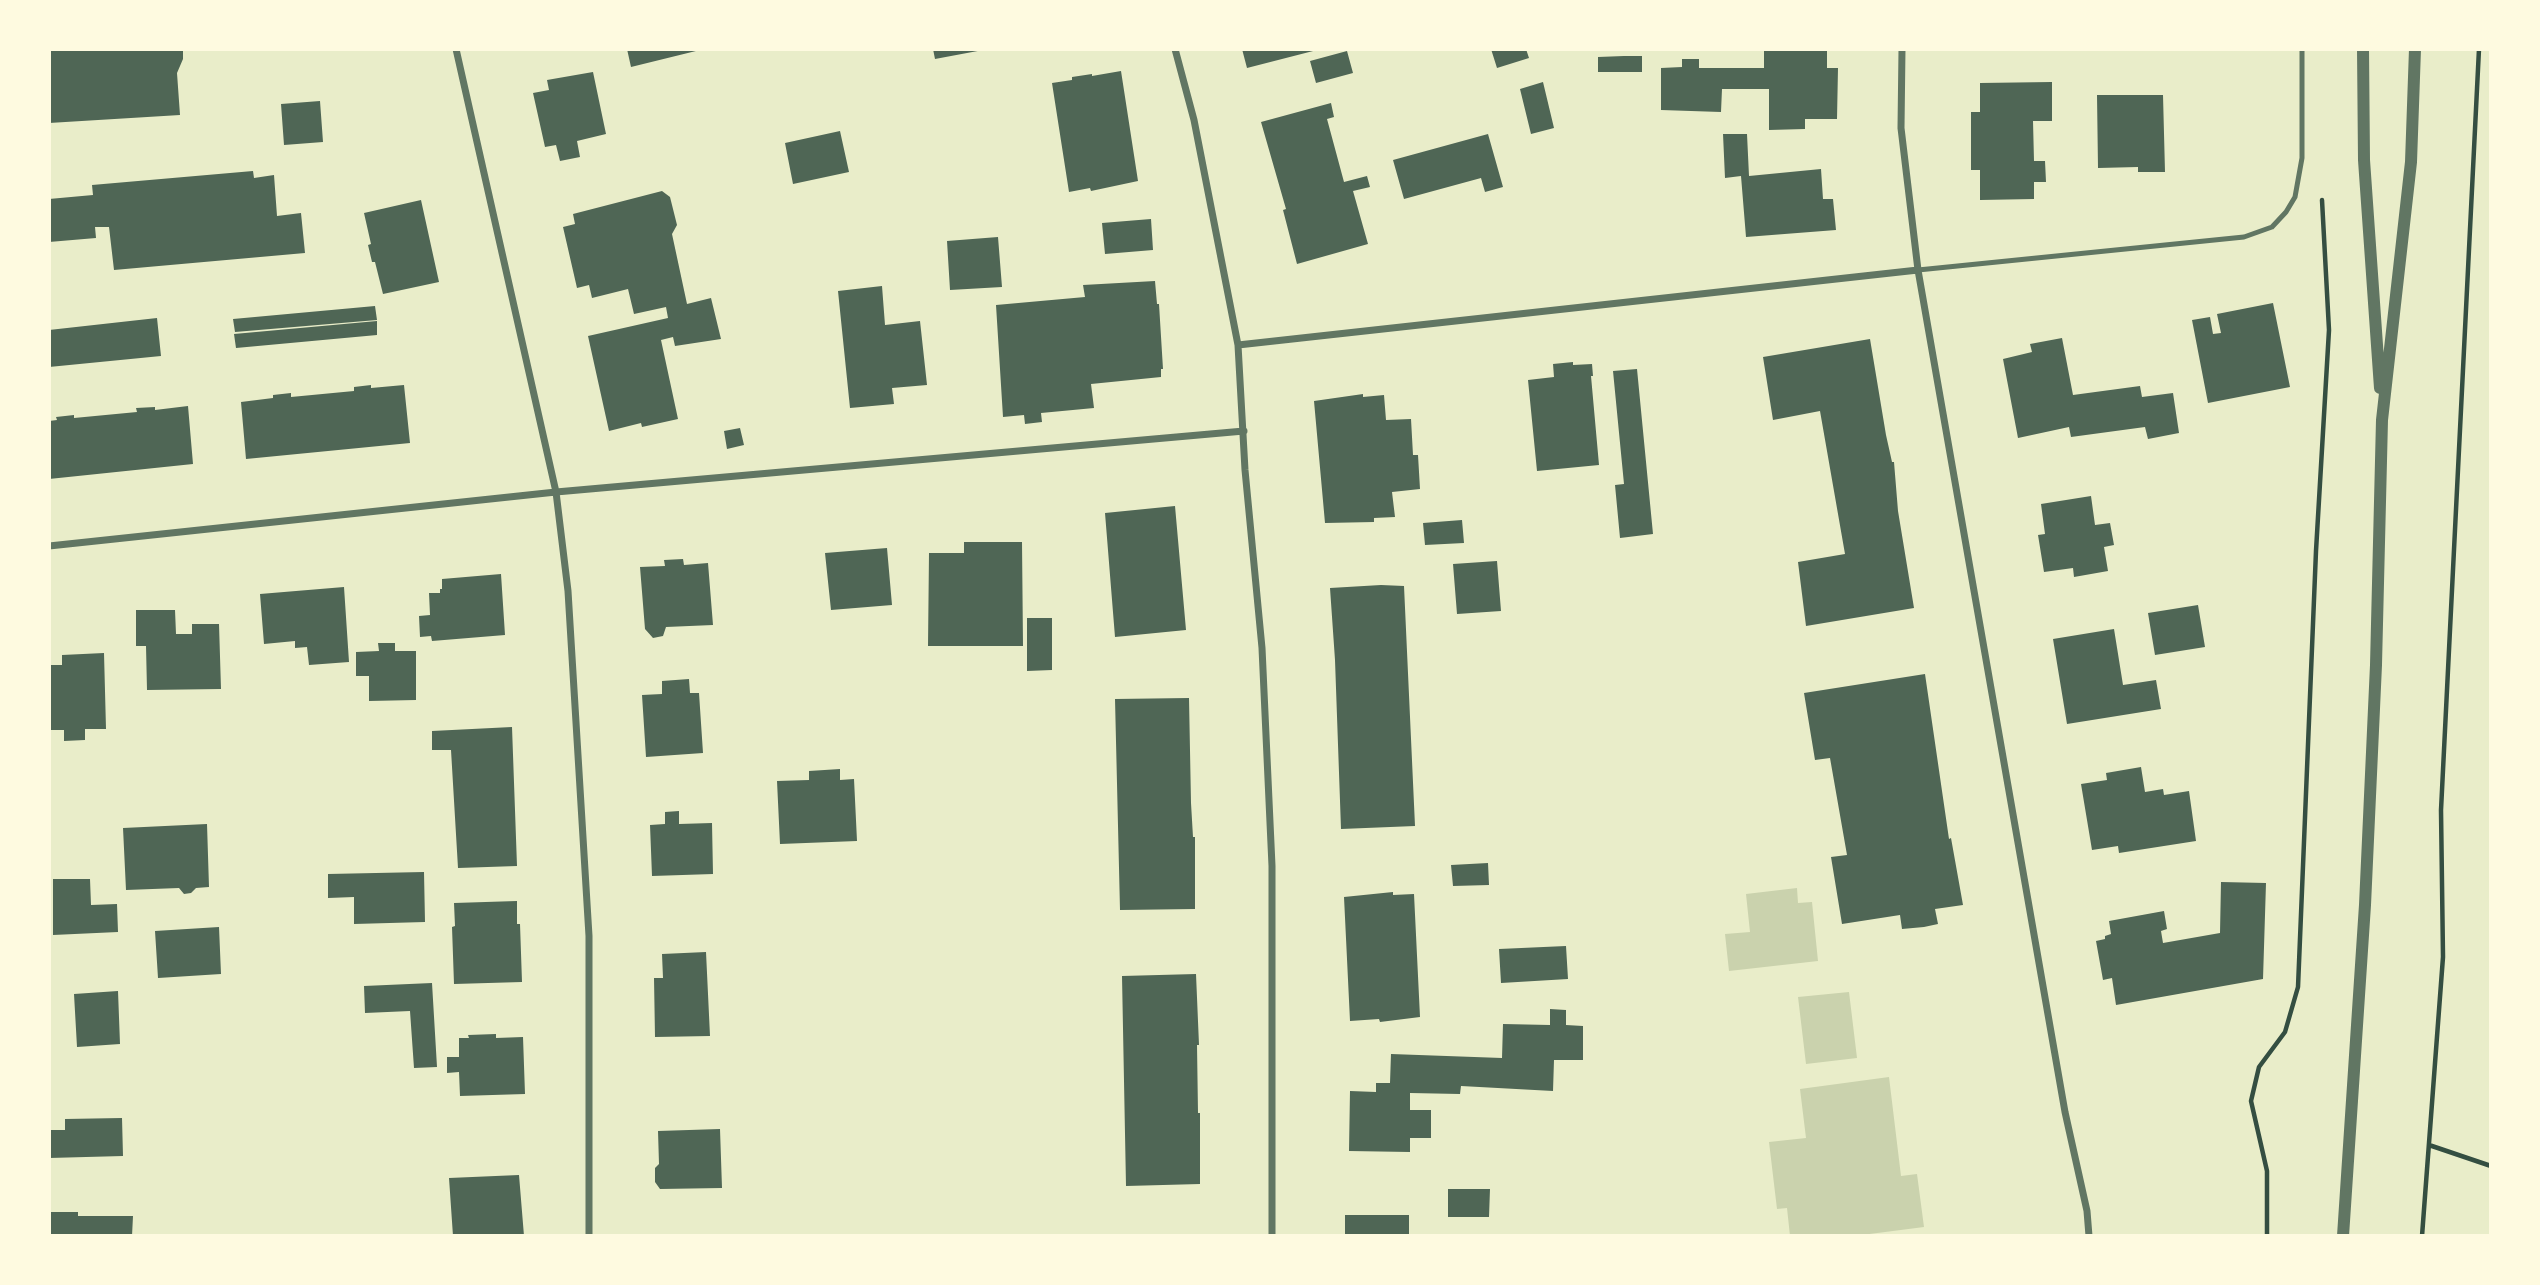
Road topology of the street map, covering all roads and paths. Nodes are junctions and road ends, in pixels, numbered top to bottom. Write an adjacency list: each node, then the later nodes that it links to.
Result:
1 (456, 49): 13 (street)
2 (1175, 49): 10 (street)
3 (1902, 49): 9 (street)
4 (2302, 49): 9 (lane)
5 (2363, 49): 11 (street)
6 (2415, 49): 11 (street)
7 (2479, 49): 15 (path)
8 (2322, 195): 20 (path)
9 (1918, 270): 10 (street); 19 (street)
10 (1238, 345): 12 (street)
11 (2382, 420): 21 (street)
12 (1244, 430): 13 (street); 18 (street)
13 (556, 492): 14 (street); 17 (street)
14 (49, 546)
15 (2429, 1145): 16 (path); 22 (path)
16 (2491, 1166)
17 (589, 1236)
18 (1272, 1236)
19 (2089, 1236)
20 (2267, 1236)
21 (2343, 1236)
22 (2422, 1236)

